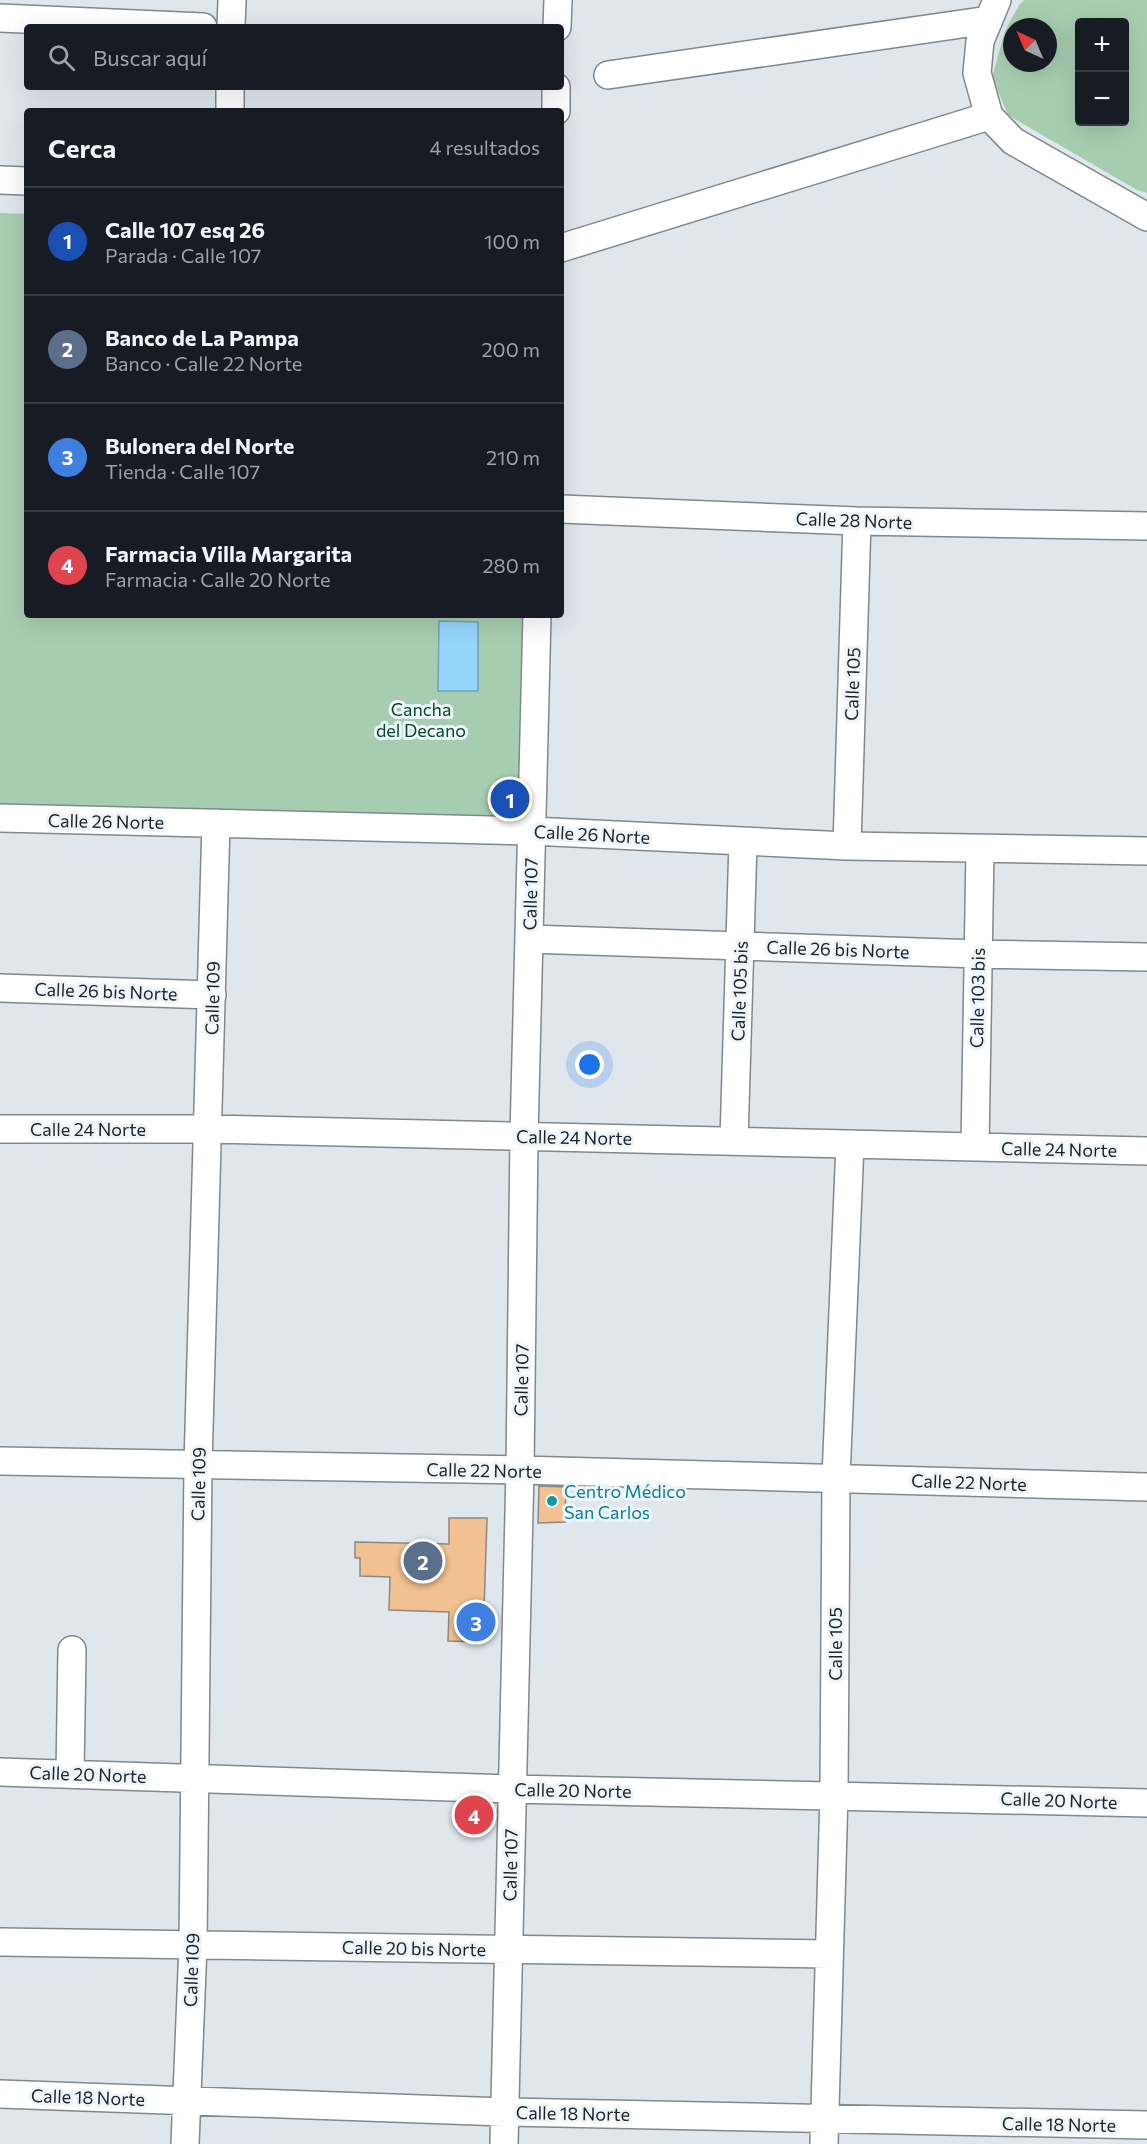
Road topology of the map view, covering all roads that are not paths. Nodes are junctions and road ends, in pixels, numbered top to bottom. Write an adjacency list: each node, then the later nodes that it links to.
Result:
1 (232, 0): 6 (street)
2 (558, 0): 7 (street)
3 (993, 10): 8 (street); 13 (street)
4 (0, 18): 5 (street)
5 (135, 24)
6 (231, 24)
7 (557, 24)
8 (608, 75)
9 (230, 90): 11 (street)
10 (556, 90): 12 (street)
11 (230, 108)
12 (556, 108)
13 (989, 116): 16 (street); 17 (street)
14 (0, 180): 15 (street)
15 (24, 181)
16 (1147, 217)
17 (564, 247)
18 (564, 509): 19 (street, Calle 28 Norte)
19 (857, 521): 20 (street, Calle 28 Norte); 26 (street, Calle 105)
20 (1147, 526)
21 (537, 618): 24 (street, Calle 107)
22 (0, 818): 23 (street, Calle 26 Norte)
23 (216, 823): 24 (street, Calle 26 Norte); 34 (street, Calle 109)
24 (531, 831): 25 (street, Calle 26 Norte); 29 (street, Calle 107)
25 (742, 842): 26 (street, Calle 26 Norte); 30 (street, Calle 105 bis)
26 (847, 846): 27 (street, Calle 26 Norte)
27 (980, 849): 28 (street, Calle 26 Norte); 31 (street, Calle 103 bis)
28 (1147, 851)
29 (529, 939): 30 (street, Calle 26 bis Norte); 37 (street, Calle 107)
30 (741, 945): 31 (street, Calle 26 bis Norte); 38 (street, Calle 105 bis)
31 (978, 954): 32 (street, Calle 26 bis Norte); 40 (street, Calle 103 bis)
32 (1147, 957)
33 (0, 988): 34 (street, Calle 26 bis Norte)
34 (212, 995): 36 (street, Calle 109)
35 (0, 1129): 36 (street, Calle 24 Norte)
36 (209, 1129): 37 (street, Calle 24 Norte); 43 (street, Calle 109)
37 (524, 1136): 38 (street, Calle 24 Norte); 44 (street, Calle 107)
38 (734, 1140): 39 (street, Calle 24 Norte)
39 (850, 1144): 40 (street, Calle 24 Norte); 45 (street, Calle 105)
40 (975, 1147): 41 (street, Calle 24 Norte)
41 (1147, 1151)
42 (0, 1461): 43 (street, Calle 22 Norte)
43 (198, 1465): 44 (street, Calle 22 Norte); 50 (street, Calle 109)
44 (520, 1470): 45 (street, Calle 22 Norte); 51 (street, Calle 107)
45 (836, 1479): 46 (street, Calle 22 Norte); 52 (street, Calle 105)
46 (1147, 1487)
47 (72, 1650): 49 (street)
48 (0, 1772): 49 (street, Calle 20 Norte)
49 (70, 1774): 50 (street, Calle 20 Norte)
50 (194, 1777): 51 (street, Calle 20 Norte); 55 (street, Calle 109)
51 (512, 1789): 52 (street, Calle 20 Norte); 56 (street, Calle 107)
52 (834, 1794): 53 (street, Calle 20 Norte); 57 (street, Calle 105)
53 (1147, 1803)
54 (0, 1942): 55 (street, Calle 20 bis Norte)
55 (193, 1945): 56 (street, Calle 20 bis Norte); 59 (street, Calle 109)
56 (508, 1950): 57 (street, Calle 20 bis Norte); 60 (street, Calle 107)
57 (829, 1954): 62 (street, Calle 105)
58 (0, 2094): 59 (street, Calle 18 Norte)
59 (186, 2100): 60 (street, Calle 18 Norte); 63 (street, Calle 109)
60 (504, 2112): 62 (street, Calle 18 Norte); 64 (street, Calle 107)
61 (1147, 2125): 62 (street, Calle 18 Norte)
62 (825, 2132)
63 (185, 2144)
64 (504, 2144)

